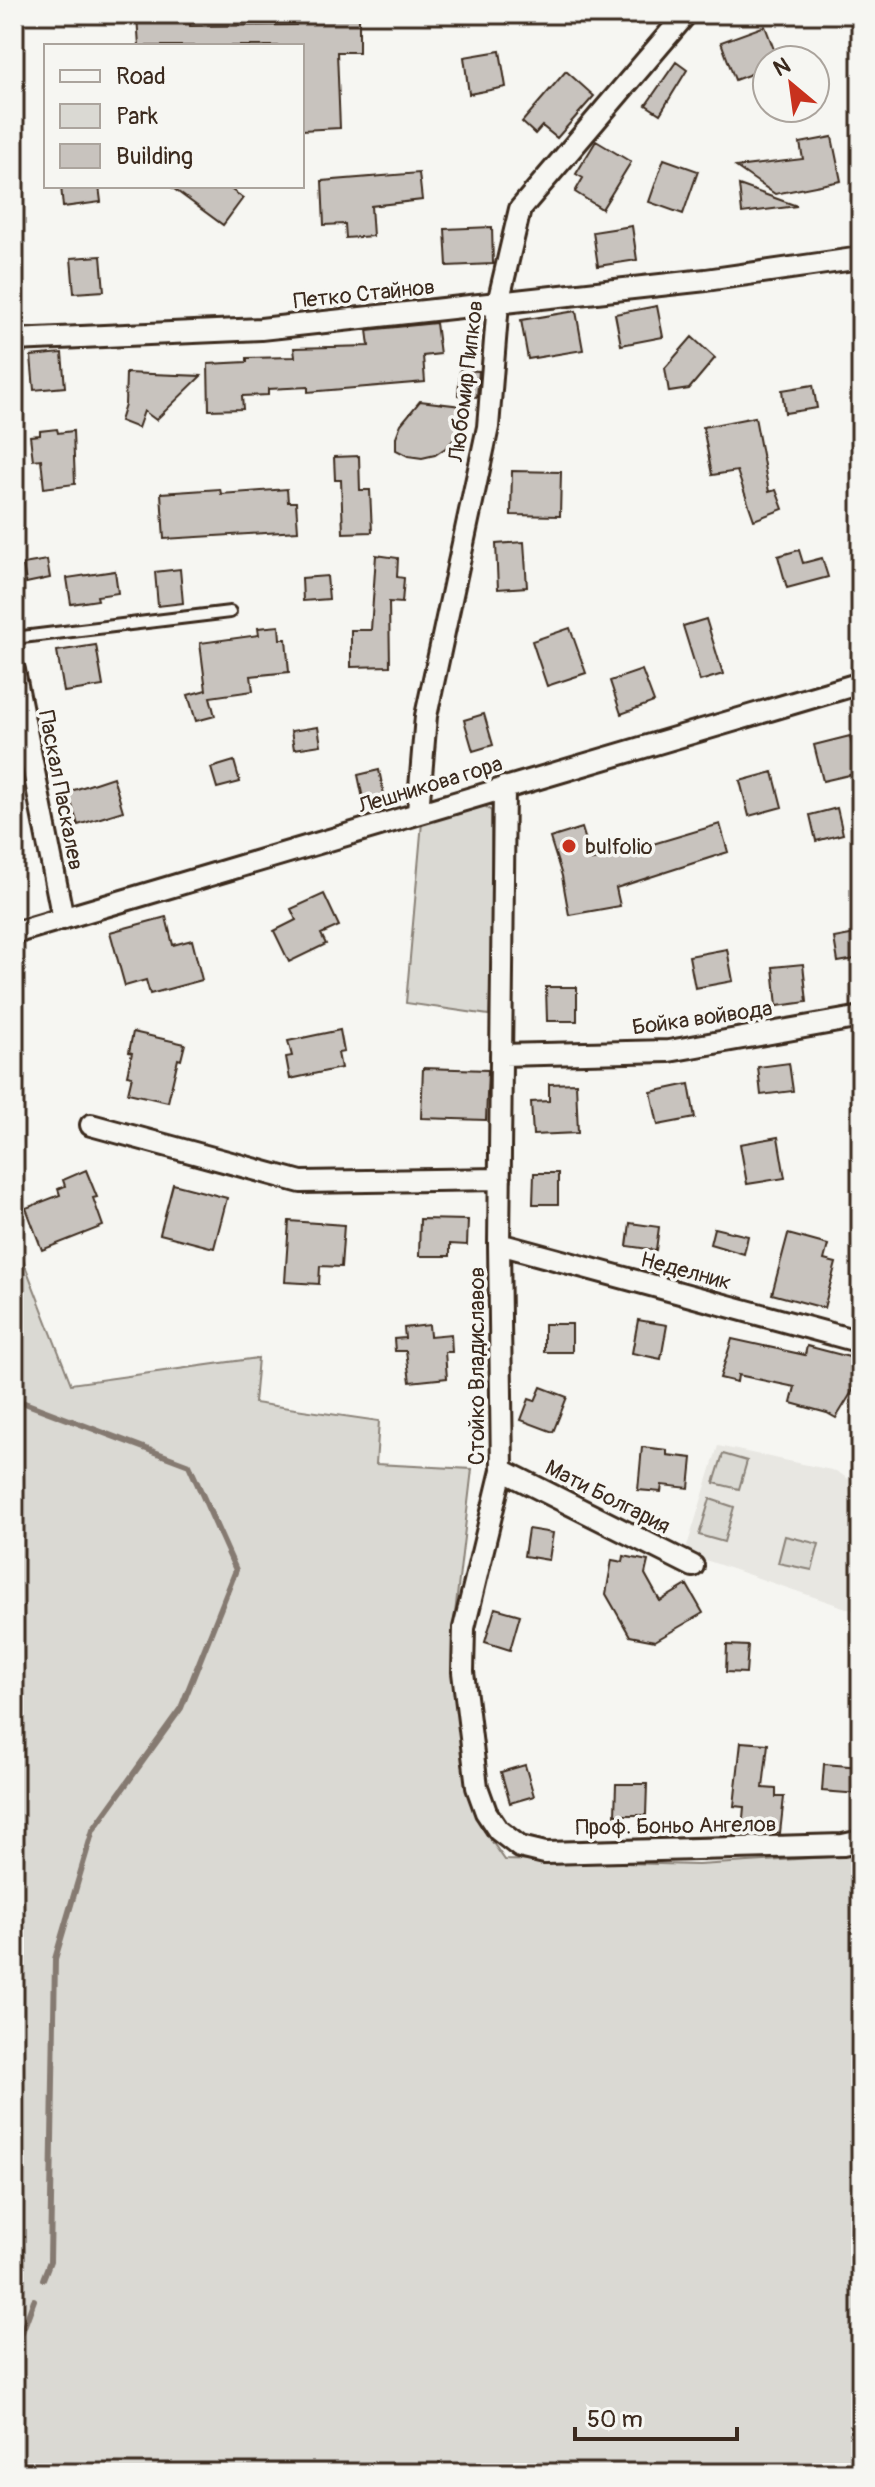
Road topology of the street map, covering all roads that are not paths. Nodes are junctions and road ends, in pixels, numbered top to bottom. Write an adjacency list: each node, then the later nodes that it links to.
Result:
1 (686, 14): 3 (street, Любомир Пипков)
2 (861, 258): 3 (street, Петко Стайнов)
3 (498, 303): 4 (street, Петко Стайнов); 10 (street, Любомир Пипков)
4 (14, 340)
5 (230, 612): 6 (lane)
6 (14, 638)
7 (14, 670): 11 (street, Паскал Паскалев)
8 (861, 683): 9 (street, Лешникова гора)
9 (504, 787): 10 (street, Лешникова гора); 14 (street, Стойко Владиславов)
10 (418, 812): 11 (street, Лешникова гора)
11 (63, 919): 12 (street, Лешникова гора)
12 (14, 933)
13 (861, 1017): 14 (street, Бойка войвода)
14 (501, 1055): 16 (street, Стойко Владиславов)
15 (91, 1125): 16 (street)
16 (500, 1179): 17 (street, Стойко Владиславов)
17 (499, 1244): 18 (street, Неделник); 19 (street, Стойко Владиславов)
18 (861, 1342)
19 (502, 1470): 20 (street, Мати Болгария); 21 (street, Стойко Владиславов)
20 (693, 1566)
21 (498, 1830): 22 (street, Проф. Боньо Ангелов)
22 (861, 1841)

